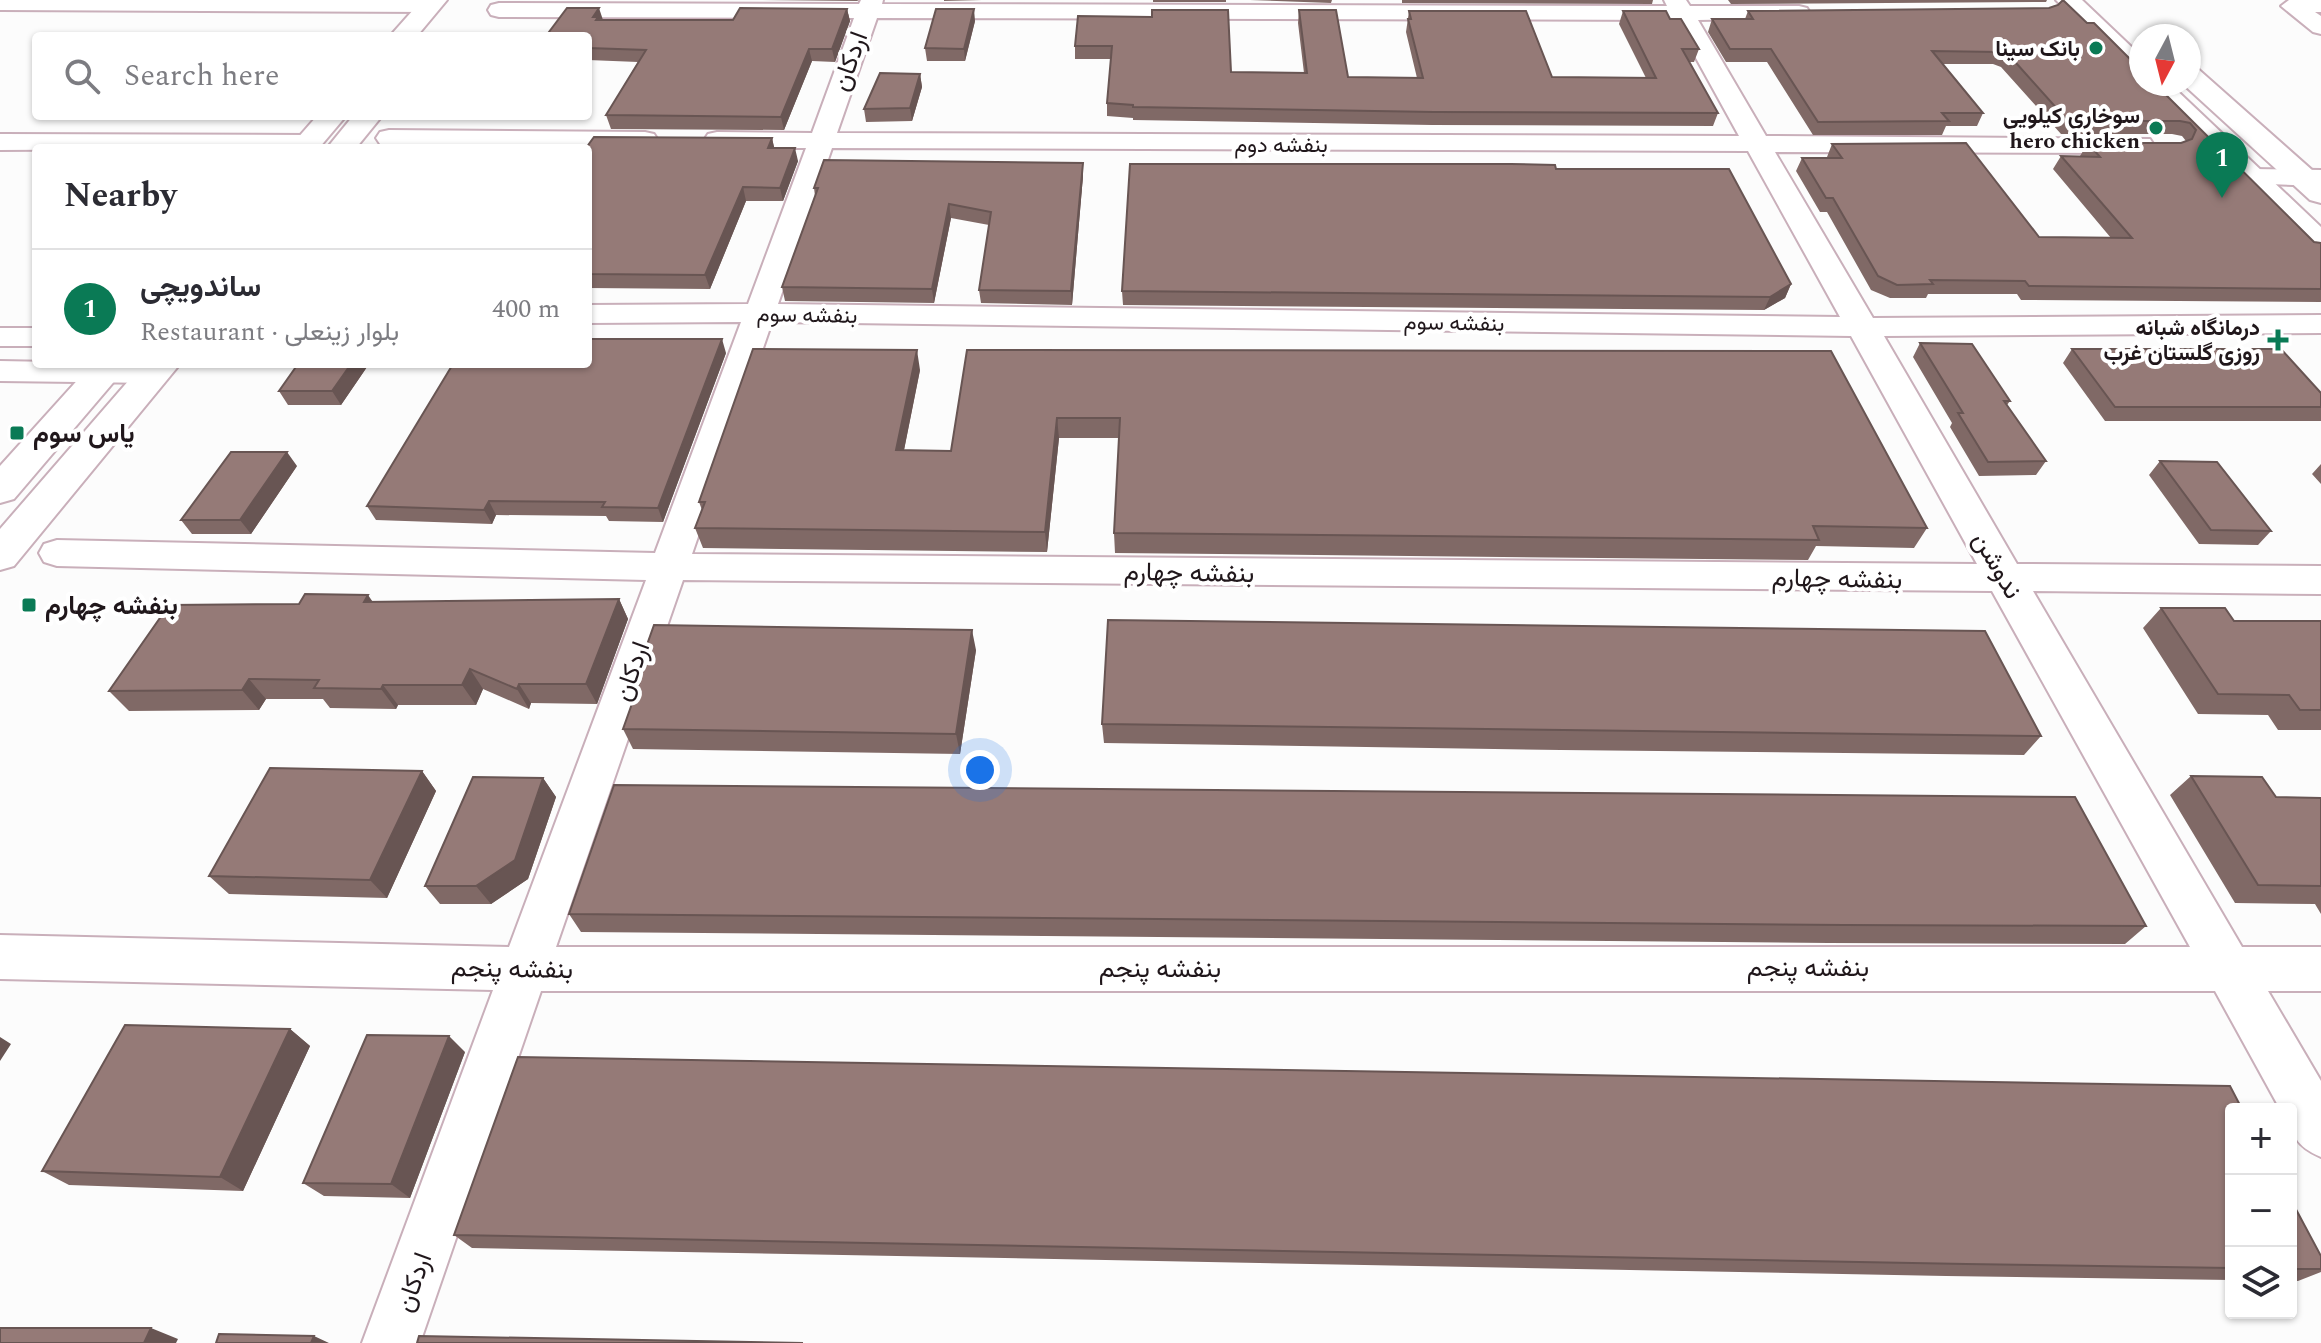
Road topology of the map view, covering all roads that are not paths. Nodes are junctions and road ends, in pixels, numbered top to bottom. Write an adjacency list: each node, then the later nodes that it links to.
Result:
1 (2068, 0): 11 (main road)
2 (0, 3): 7 (street)
3 (870, 4): 5 (street); 6 (street); 17 (street, اردکان)
4 (2321, 5): 9 (street)
5 (1679, 7): 8 (street); 23 (street, ندوشن)
6 (499, 10)
7 (442, 11): 10 (main road)
8 (1824, 12)
9 (2321, 27)
10 (409, 32)
11 (2129, 59)
12 (2201, 86): 25 (main road)
13 (2167, 96): 24 (main road)
14 (328, 120): 20 (main road)
15 (365, 120): 21 (main road)
16 (389, 138): 17 (street, بنفشه دوم)
17 (821, 141): 23 (street, بنفشه دوم); 29 (street, اردکان)
18 (0, 142): 19 (street)
19 (152, 144)
20 (307, 144)
21 (344, 144)
22 (2172, 145): 23 (street, بنفشه دوم)
23 (1758, 146): 32 (street, ندوشن)
24 (2251, 177): 25 (street); 27 (main road)
25 (2316, 178)
26 (2321, 202): 27 (street)
27 (2278, 203): 28 (main road)
28 (2321, 244)
29 (759, 313): 30 (street, بنفشه سوم); 32 (street, بنفشه سوم); 41 (street, اردکان)
30 (592, 314)
31 (2321, 324): 32 (street, بنفشه سوم)
32 (1862, 327): 42 (street, ندوشن)
33 (0, 337): 34 (street)
34 (32, 337)
35 (108, 368): 36 (street); 37 (street); 38 (main road)
36 (158, 368): 40 (main road)
37 (0, 371)
38 (0, 490)
39 (57, 553): 41 (street, بنفشه چهارم)
40 (0, 556)
41 (669, 567): 42 (street, بنفشه چهارم); 46 (street, اردکان)
42 (2006, 579): 43 (street, بنفشه چهارم); 45 (street, ندوشن)
43 (2321, 580)
44 (0, 957): 46 (street, بنفشه پنجم)
45 (2227, 967): 46 (street, بنفشه پنجم); 47 (street, بنفشه پنجم); 48 (street, ندوشن)
46 (525, 969): 49 (street, اردکان)
47 (2321, 969)
48 (2321, 1131)
49 (391, 1343)

